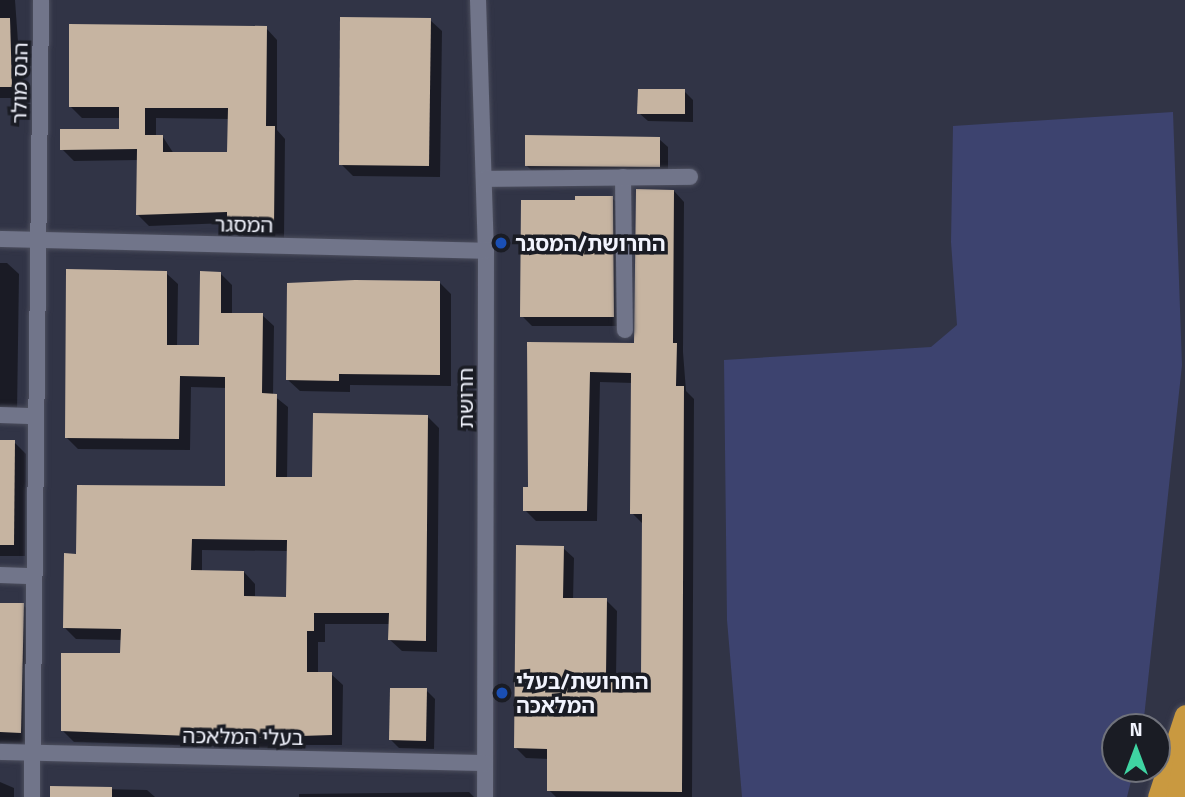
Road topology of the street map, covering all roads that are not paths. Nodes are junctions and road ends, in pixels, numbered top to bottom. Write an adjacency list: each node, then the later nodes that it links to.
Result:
1 (41, 0): 7 (street, הנס מולר)
2 (478, 0): 5 (street, חרושת)
3 (623, 177): 4 (street); 5 (street); 9 (street)
4 (690, 177)
5 (484, 179): 8 (street, חרושת)
6 (0, 239): 7 (street, המסגר)
7 (38, 240): 8 (street, המסגר); 11 (street, הנס מולר)
8 (486, 251): 18 (street, חרושת)
9 (625, 330)
10 (0, 415): 11 (street)
11 (36, 415): 13 (street, הנס מולר)
12 (0, 575): 13 (street)
13 (34, 576): 16 (street, הנס מולר)
14 (1185, 715): 21 (highway)
15 (0, 752): 16 (street, בעלי המלאכה)
16 (33, 752): 18 (street, בעלי המלאכה); 19 (street, הנס מולר)
17 (1185, 752): 22 (highway)
18 (485, 763): 20 (street, חרושת)
19 (32, 797)
20 (485, 797)
21 (1158, 797)
22 (1176, 797)

